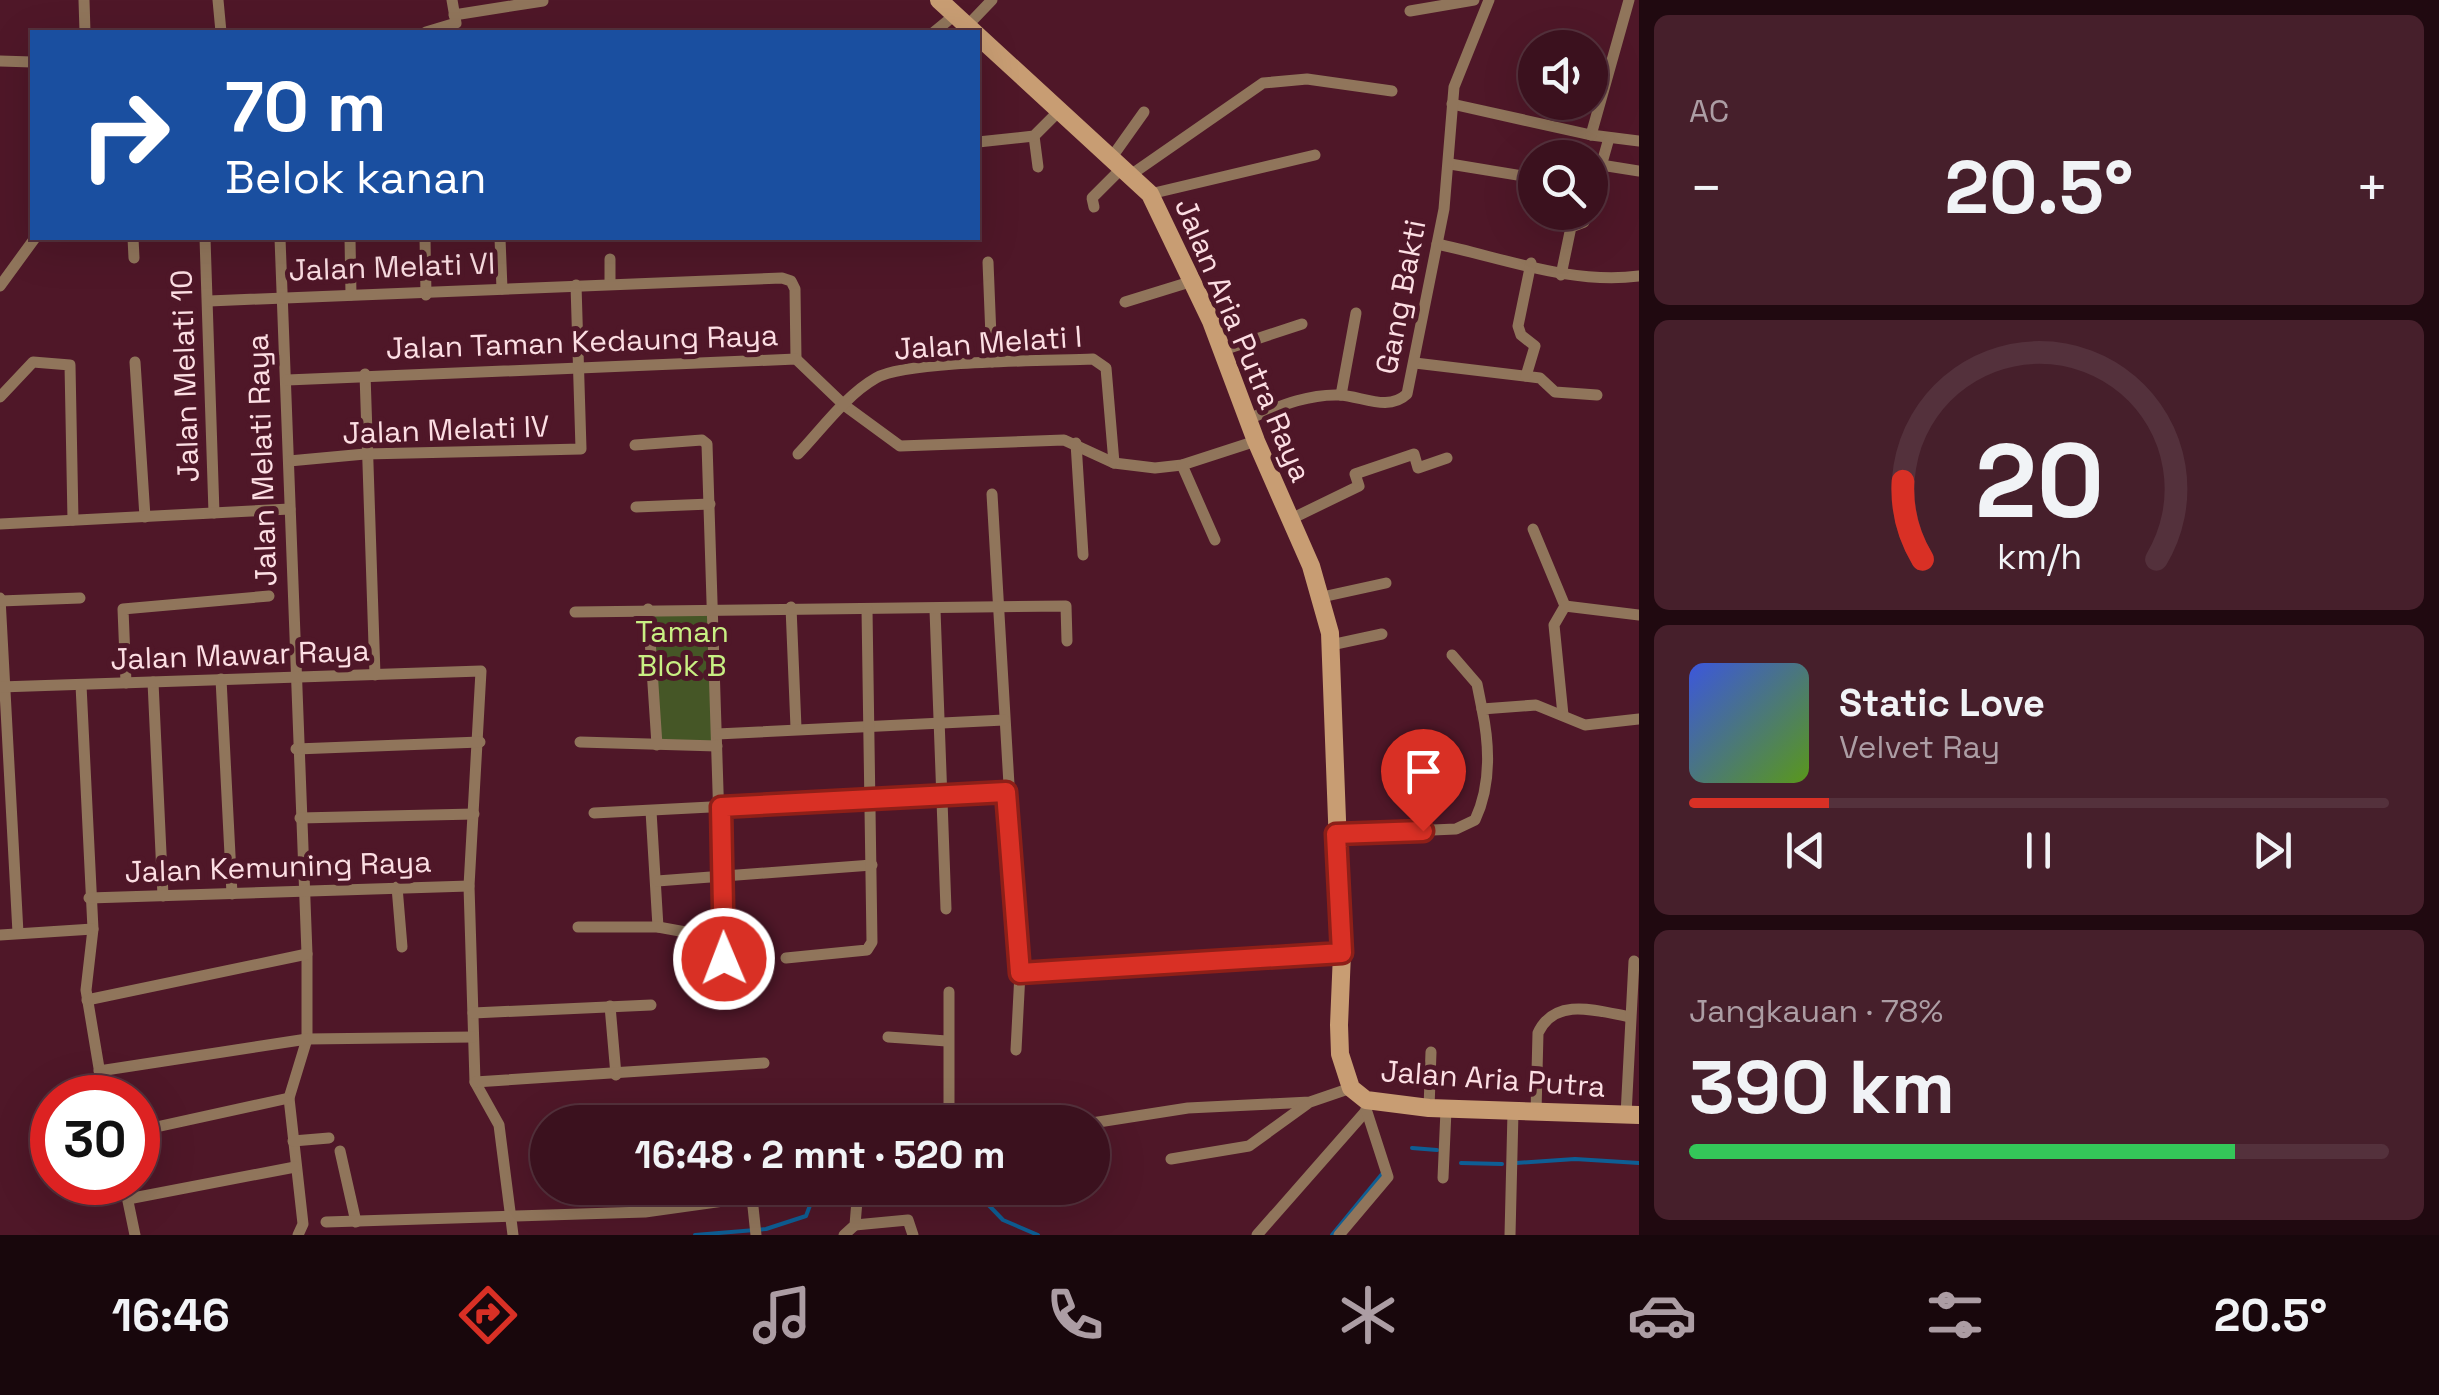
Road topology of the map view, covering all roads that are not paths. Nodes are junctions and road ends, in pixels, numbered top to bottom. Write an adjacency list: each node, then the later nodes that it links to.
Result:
1 (84, 0): 13 (street)
2 (218, 0): 14 (street)
3 (452, 0): 11 (street)
4 (939, 0): 12 (main road, Jalan Aria Putra Raya)
5 (992, 0): 12 (street)
6 (1474, 0): 10 (street)
7 (1489, 0): 22 (street, Gang Bakti)
8 (1629, 0): 26 (street)
9 (543, 1): 11 (street)
10 (1410, 12)
11 (455, 19): 15 (street)
12 (962, 19): 16 (street); 17 (main road, Jalan Aria Putra Raya)
13 (85, 30)
14 (221, 30)
15 (430, 30)
16 (938, 30)
17 (970, 30)
18 (984, 50): 23 (main road, Jalan Aria Putra Raya)
19 (0, 61): 20 (street)
20 (30, 62)
21 (1392, 90): 33 (street)
22 (1452, 104): 26 (street); 32 (street, Gang Bakti)
23 (1058, 112): 25 (street); 33 (main road, Jalan Aria Putra Raya)
24 (1144, 112): 33 (street)
25 (1034, 136): 29 (street); 34 (street)
26 (1591, 136): 27 (street)
27 (1609, 138): 28 (street); 30 (street)
28 (1639, 141)
29 (980, 142)
30 (1608, 142)
31 (1315, 155): 38 (street)
32 (1450, 164): 37 (street); 48 (street, Gang Bakti)
33 (1122, 166): 38 (main road, Jalan Aria Putra Raya); 39 (street)
34 (1038, 167)
35 (1608, 167): 36 (street)
36 (1639, 171)
37 (1518, 175)
38 (1150, 194): 55 (main road, Jalan Aria Putra Raya)
39 (1094, 207)
40 (1570, 230): 53 (street)
41 (34, 240): 58 (street)
42 (133, 240): 49 (street)
43 (205, 240): 63 (street, Jalan Melati 10)
44 (280, 240): 61 (street, Jalan Melati Raya)
45 (350, 240): 60 (street)
46 (425, 240): 62 (street)
47 (500, 240): 59 (street)
48 (1437, 244): 52 (street); 71 (street, Gang Bakti)
49 (134, 258)
50 (610, 259): 56 (street)
51 (988, 262): 70 (street)
52 (1531, 263): 53 (street); 74 (street)
53 (1561, 275): 54 (street)
54 (1639, 276)
55 (1193, 281): 64 (street); 67 (main road, Jalan Aria Putra Raya)
56 (610, 283): 57 (street, Jalan Melati VI); 68 (street, Jalan Melati VI)
57 (576, 284): 59 (street, Jalan Melati VI); 72 (street)
58 (0, 286)
59 (502, 290): 62 (street, Jalan Melati VI)
60 (351, 294): 61 (street, Jalan Melati VI); 62 (street, Jalan Melati VI)
61 (282, 295): 63 (street, Jalan Melati VI); 75 (street, Jalan Melati Raya)
62 (426, 295)
63 (209, 301): 94 (street, Jalan Melati 10)
64 (1125, 302)
65 (1356, 312): 77 (street)
66 (1302, 324): 67 (street)
67 (1223, 350): 80 (main road, Jalan Aria Putra Raya)
68 (796, 359): 72 (street, Jalan Taman Kedaung Raya); 79 (street, Jalan Taman Kedaung Raya)
69 (135, 362): 95 (street)
70 (992, 362): 79 (street, Jalan Melati I); 88 (street, Jalan Melati I)
71 (1415, 363): 74 (street); 77 (street, Gang Bakti)
72 (580, 366): 73 (street, Jalan Taman Kedaung Raya); 84 (street, Jalan Melati IV)
73 (364, 374): 75 (street, Jalan Taman Kedaung Raya); 84 (street)
74 (1526, 376): 76 (street)
75 (288, 380): 87 (street, Jalan Melati Raya)
76 (1597, 394)
77 (1340, 395): 80 (street, Gang Bakti)
78 (0, 397): 97 (street)
79 (844, 405): 82 (street, Jalan Taman Kedaung Raya); 85 (street, Jalan Melati I)
80 (1248, 419): 81 (main road, Jalan Aria Putra Raya)
81 (1256, 441): 89 (street, Jalan Taman Kedaung Raya); 96 (main road, Jalan Aria Putra Raya)
82 (1076, 443): 88 (street, Jalan Taman Kedaung Raya); 101 (street)
83 (635, 444): 91 (street)
84 (369, 454): 87 (street, Jalan Melati IV); 120 (street)
85 (798, 454)
86 (1447, 458): 96 (street)
87 (289, 461): 93 (street, Jalan Melati Raya)
88 (1114, 463): 89 (street, Jalan Taman Kedaung Raya)
89 (1182, 465): 100 (street)
90 (992, 494): 109 (street)
91 (710, 504): 92 (street); 111 (street)
92 (636, 507)
93 (290, 509): 94 (street); 122 (street, Jalan Melati Raya)
94 (214, 513): 95 (street)
95 (145, 516): 97 (street)
96 (1290, 519): 106 (main road, Jalan Aria Putra Raya)
97 (73, 520): 98 (street)
98 (0, 524)
99 (1533, 530): 107 (street)
100 (1215, 540)
101 (1084, 554)
102 (1386, 583): 106 (street)
103 (270, 596): 123 (street)
104 (80, 598): 105 (street)
105 (0, 600): 126 (street)
106 (1323, 602): 117 (main road, Jalan Aria Putra)
107 (1564, 606): 115 (street); 128 (street)
108 (790, 607): 111 (street); 112 (street); 133 (street)
109 (998, 608): 113 (street); 118 (street); 130 (street)
110 (648, 609): 111 (street); 114 (street); 137 (street)
111 (711, 609): 134 (street)
112 (867, 609): 113 (street); 132 (street)
113 (935, 610): 131 (street)
114 (575, 612)
115 (1639, 615)
116 (1382, 634): 117 (street)
117 (1330, 636): 147 (main road, Jalan Aria Putra)
118 (1067, 641)
119 (1452, 655): 127 (street)
120 (376, 676): 122 (street, Jalan Mawar Raya); 135 (street, Jalan Mawar Raya)
121 (221, 680): 122 (street, Jalan Mawar Raya); 124 (street, Jalan Mawar Raya); 154 (street)
122 (293, 680): 138 (street, Jalan Melati Raya)
123 (126, 682): 124 (street, Jalan Mawar Raya); 125 (street, Jalan Mawar Raya)
124 (152, 682): 155 (street)
125 (81, 685): 126 (street, Jalan Mawar Raya); 156 (street)
126 (2, 687): 161 (street)
127 (1482, 709): 128 (street); 147 (street)
128 (1563, 715): 129 (street)
129 (1639, 719)
130 (1004, 720): 131 (street); 139 (street)
131 (937, 722): 132 (street); 140 (street)
132 (870, 724): 133 (street); 141 (street)
133 (796, 728): 134 (street)
134 (717, 740): 137 (street); 142 (street)
135 (480, 742): 138 (street); 144 (street)
136 (580, 742): 137 (street)
137 (658, 745)
138 (296, 749): 146 (street, Jalan Melati Raya)
139 (1006, 792): 140 (street); 169 (street)
140 (938, 794): 141 (street); 157 (street)
141 (872, 796): 142 (street); 148 (street)
142 (721, 807): 143 (street); 149 (street)
143 (651, 811): 145 (street); 150 (street)
144 (474, 814): 146 (street); 151 (street)
145 (594, 814)
146 (300, 818): 153 (street, Jalan Melati Raya)
147 (1336, 834): 165 (main road, Jalan Aria Putra)
148 (872, 865): 149 (street); 167 (street)
149 (722, 875): 150 (street); 163 (street)
150 (657, 881): 159 (street)
151 (468, 886): 152 (street, Jalan Kemuning Raya); 175 (street)
152 (397, 887): 153 (street, Jalan Kemuning Raya); 164 (street)
153 (303, 893): 154 (street, Jalan Kemuning Raya); 166 (street, Jalan Melati Raya)
154 (232, 894): 155 (street, Jalan Kemuning Raya)
155 (163, 896): 156 (street, Jalan Kemuning Raya)
156 (89, 898): 160 (street)
157 (946, 908)
158 (578, 927): 159 (street)
159 (658, 927): 163 (street)
160 (93, 930): 161 (street); 172 (street)
161 (18, 933): 162 (street)
162 (0, 935)
163 (724, 939): 170 (street)
164 (402, 946)
165 (1342, 953): 169 (street); 189 (main road, Jalan Aria Putra)
166 (306, 954): 172 (street); 178 (street, Jalan Melati Raya)
167 (786, 958)
168 (1634, 961): 176 (street)
169 (1020, 973): 181 (street)
170 (724, 979)
171 (949, 992): 179 (street)
172 (87, 1000): 184 (street)
173 (651, 1005): 174 (street)
174 (610, 1006): 175 (street); 186 (street)
175 (473, 1013): 180 (street)
176 (1630, 1017): 194 (street); 195 (street)
177 (888, 1037): 179 (street)
178 (307, 1039): 180 (street); 184 (street); 188 (street, Jalan Melati Raya)
179 (947, 1040): 191 (street)
180 (473, 1041): 187 (street)
181 (1016, 1050)
182 (1432, 1052): 192 (street)
183 (764, 1063): 186 (street)
184 (98, 1071): 185 (street)
185 (99, 1075)
186 (616, 1075): 187 (street)
187 (475, 1082): 208 (street)
188 (289, 1098): 197 (street); 199 (street)
189 (1361, 1100): 190 (street); 192 (main road, Jalan Aria Putra); 217 (street); 218 (street)
190 (1310, 1102): 196 (street); 201 (street)
191 (949, 1105)
192 (1438, 1109): 193 (main road, Jalan Aria Putra); 203 (street)
193 (1513, 1112): 194 (main road, Jalan Aria Putra); 219 (street)
194 (1536, 1112): 195 (main road, Jalan Aria Putra)
195 (1632, 1115)
196 (1110, 1120)
197 (160, 1126)
198 (329, 1138): 199 (street)
199 (293, 1141): 202 (street)
200 (340, 1151): 210 (street)
201 (1170, 1159)
202 (295, 1167): 204 (street); 212 (street)
203 (1443, 1178)
204 (160, 1192)
205 (129, 1205): 214 (street)
206 (683, 1205): 208 (street)
207 (857, 1205): 211 (street)
208 (512, 1213): 210 (street); 213 (street)
209 (326, 1222): 210 (street)
210 (356, 1222)
211 (855, 1225): 215 (street); 216 (street)
212 (300, 1233)
213 (513, 1233)
214 (135, 1235)
215 (844, 1235)
216 (913, 1235)
217 (1257, 1235)
218 (1339, 1235)
219 (1510, 1235)

